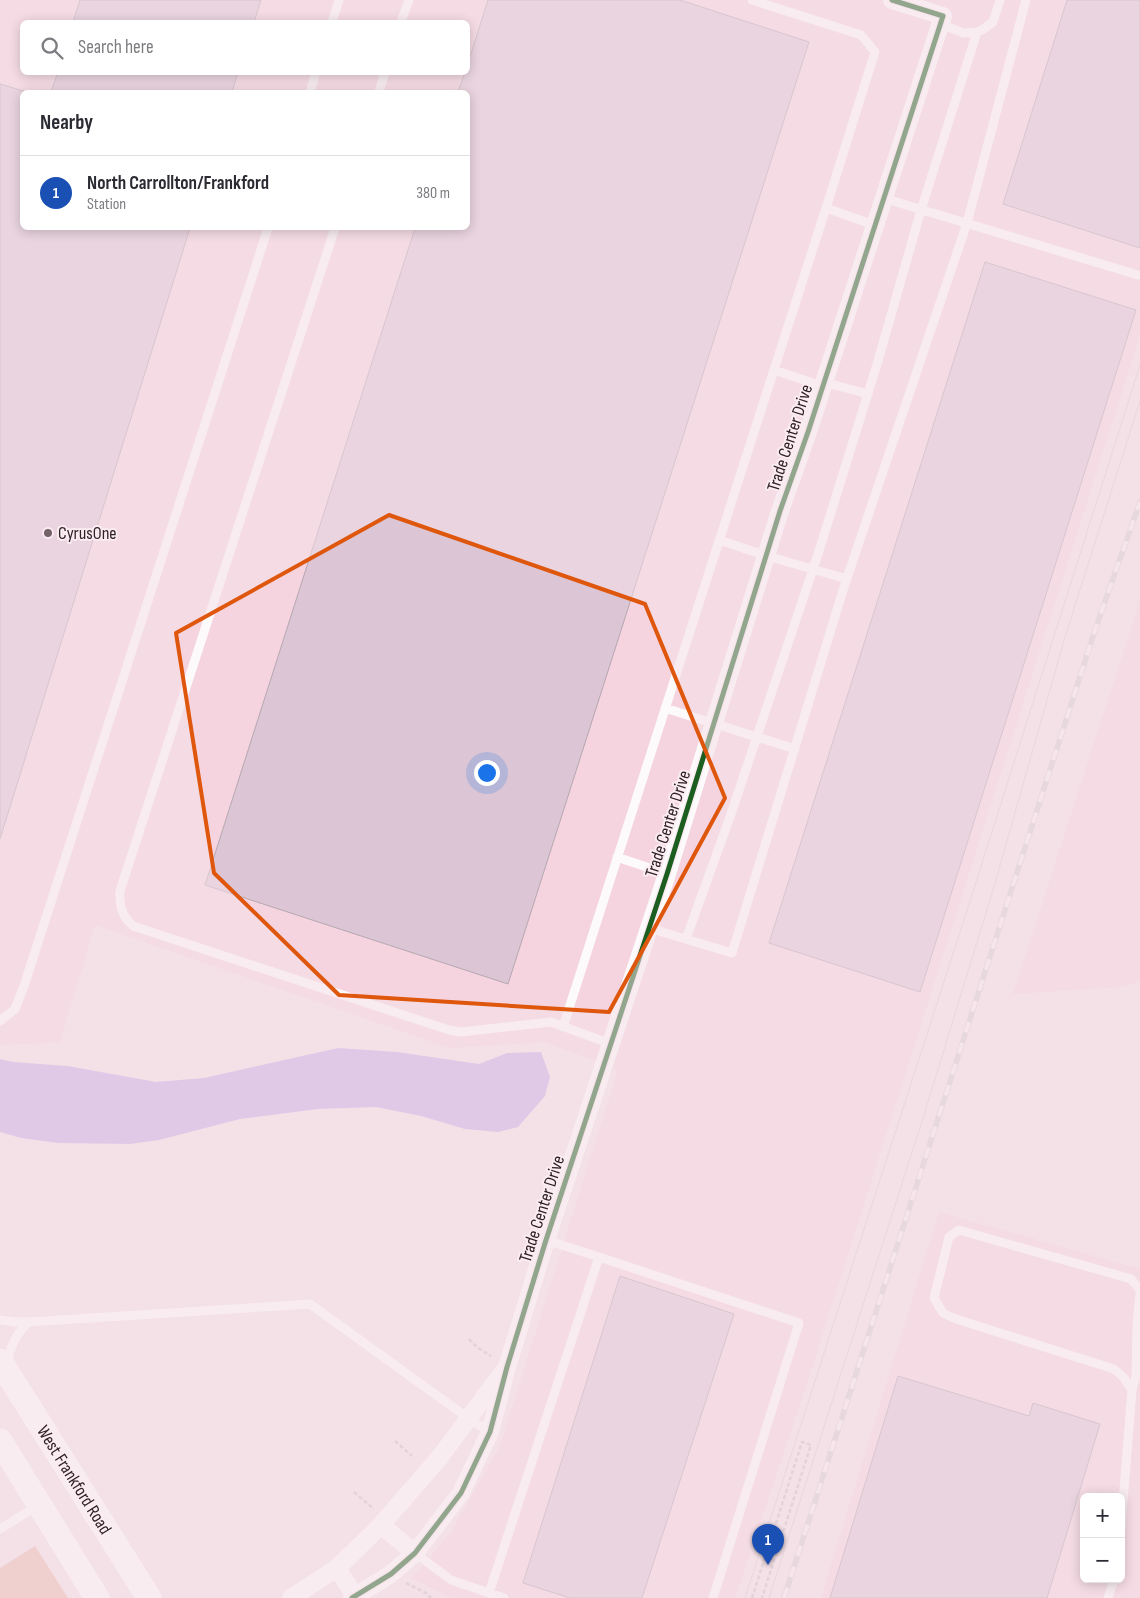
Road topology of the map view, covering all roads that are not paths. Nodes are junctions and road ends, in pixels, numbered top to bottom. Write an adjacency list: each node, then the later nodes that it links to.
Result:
1 (339, 0): 8 (lane)
2 (409, 0): 9 (lane)
3 (752, 0): 16 (lane)
4 (892, 0): 7 (street)
5 (1000, 0): 10 (lane)
6 (1026, 0): 18 (lane)
7 (937, 15): 10 (lane); 15 (street, Trade Center Drive)
8 (333, 20)
9 (402, 20)
10 (977, 32): 17 (lane)
11 (315, 75): 13 (lane)
12 (384, 75): 14 (lane)
13 (311, 90)
14 (380, 90)
15 (883, 198): 17 (lane); 19 (street, Trade Center Drive)
16 (826, 208): 19 (lane); 23 (lane)
17 (921, 210): 18 (lane); 25 (lane)
18 (967, 224): 22 (lane); 29 (lane)
19 (874, 225): 24 (street, Trade Center Drive)
20 (267, 230): 38 (lane)
21 (334, 230): 39 (lane)
22 (1138, 275)
23 (774, 370): 24 (lane); 26 (lane)
24 (823, 384): 25 (lane); 27 (street, Trade Center Drive)
25 (868, 394): 28 (lane)
26 (719, 540): 27 (lane); 30 (lane)
27 (767, 556): 28 (lane); 31 (street, Trade Center Drive)
28 (814, 568): 29 (lane); 32 (lane)
29 (847, 578): 33 (lane)
30 (665, 708): 31 (lane); 34 (lane)
31 (715, 723): 32 (lane); 35 (street, Trade Center Drive)
32 (757, 737): 33 (lane); 37 (lane)
33 (795, 749): 37 (lane)
34 (617, 857): 35 (lane); 39 (lane)
35 (667, 874): 36 (street, Trade Center Drive)
36 (649, 928): 37 (lane); 40 (street, Trade Center Drive)
37 (686, 939)
38 (0, 1021)
39 (563, 1027): 40 (lane)
40 (611, 1044): 41 (street, Trade Center Drive)
41 (546, 1240): 42 (lane); 47 (street, Trade Center Drive)
42 (599, 1258): 59 (lane); 65 (lane)
43 (1140, 1291): 48 (lane); 48 (lane)
44 (0, 1320): 45 (lane)
45 (28, 1322): 46 (lane); 49 (lane)
46 (3, 1366): 61 (main road, West Frankford Road)
47 (507, 1367): 49 (street, Trade Center Drive); 50 (street, Trade Center Drive)
48 (1132, 1390): 52 (lane)
49 (468, 1418): 50 (lane); 54 (street, Trade Center Drive)
50 (490, 1432): 56 (street, Trade Center Drive)
51 (0, 1441): 53 (main road)
52 (1124, 1493)
53 (40, 1505): 55 (lane); 60 (main road)
54 (377, 1517): 56 (street); 57 (street, Trade Center Drive)
55 (0, 1529)
56 (415, 1553): 59 (lane); 63 (street, Trade Center Drive)
57 (337, 1568): 62 (street, Trade Center Drive); 63 (street)
58 (1113, 1583): 66 (lane)
59 (489, 1593): 64 (lane)
60 (97, 1598)
61 (148, 1598)
62 (291, 1598)
63 (358, 1598)
64 (504, 1598)
65 (713, 1598)
66 (1108, 1598)

